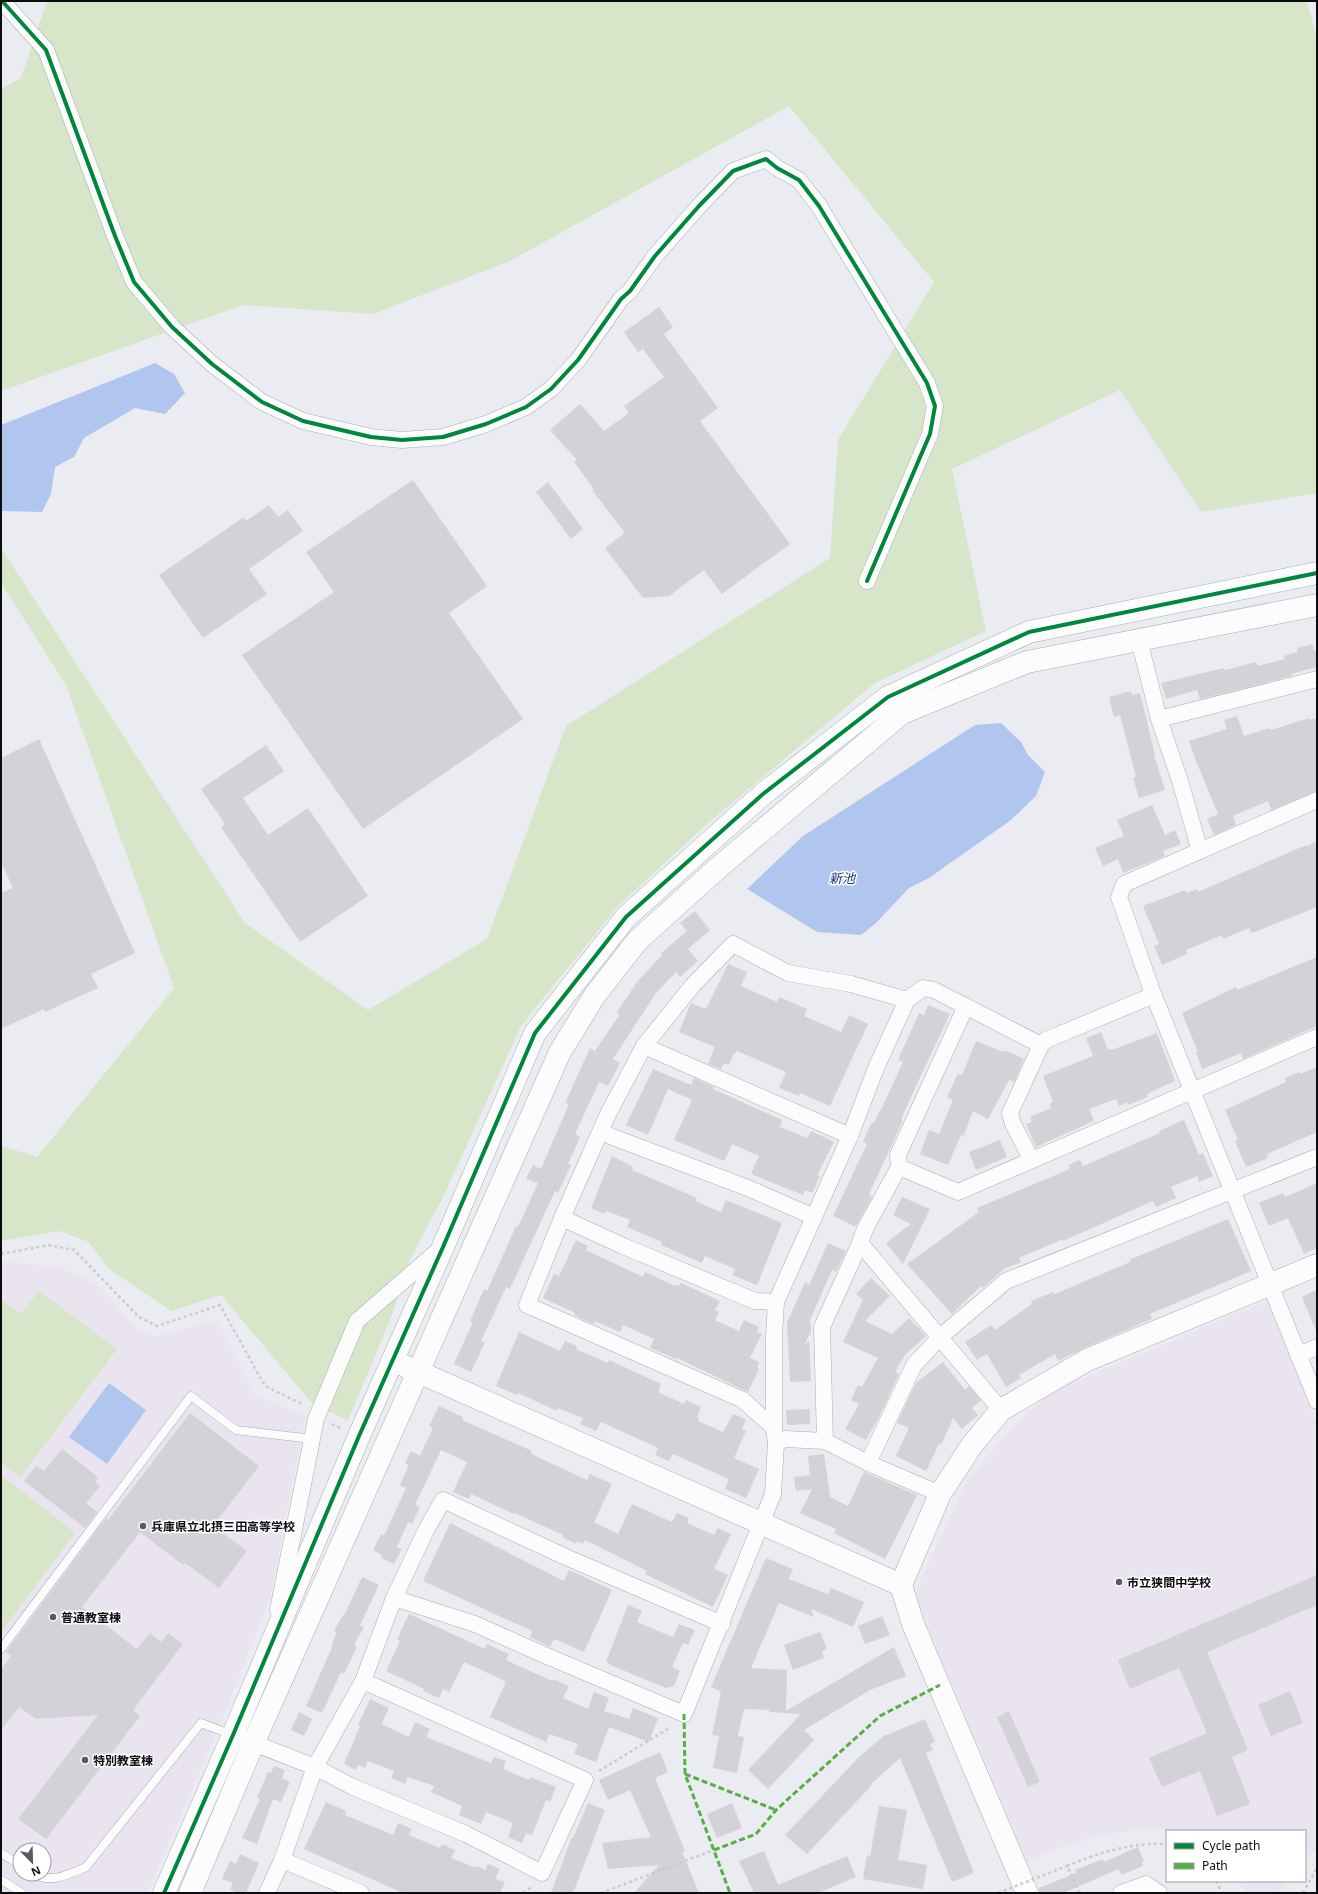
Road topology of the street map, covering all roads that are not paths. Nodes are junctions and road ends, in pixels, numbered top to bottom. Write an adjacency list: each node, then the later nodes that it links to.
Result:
1 (2, 1): 3 (street)
2 (1317, 573): 26 (street)
3 (867, 581)
4 (1317, 605): 5 (street)
5 (1139, 640): 7 (street); 34 (street)
6 (1317, 679): 7 (street)
7 (1159, 720): 9 (street)
8 (1317, 800): 9 (street)
9 (1200, 851): 10 (street)
10 (1154, 995): 14 (street); 16 (street)
11 (907, 1000): 12 (street); 15 (street); 18 (street)
12 (966, 1006): 14 (street); 21 (street)
13 (1317, 1037): 16 (street)
14 (1041, 1045): 20 (street)
15 (644, 1046): 17 (street); 18 (street)
16 (1192, 1091): 20 (street); 22 (street)
17 (601, 1131): 23 (street); 24 (street)
18 (850, 1136): 23 (street)
19 (1317, 1156): 22 (street)
20 (1031, 1159): 21 (street)
21 (899, 1167): 25 (street)
22 (1232, 1190): 28 (street); 30 (street)
23 (814, 1217): 29 (street)
24 (562, 1218): 29 (street); 37 (street)
25 (860, 1243): 30 (street); 39 (street)
26 (443, 1247): 33 (street); 38 (street)
27 (1317, 1265): 28 (street)
28 (1270, 1284): 32 (street); 36 (street)
29 (776, 1302): 37 (street)
30 (940, 1338): 36 (street); 40 (street)
31 (1317, 1347): 32 (street)
32 (1298, 1355): 35 (street)
33 (392, 1361): 34 (street); 46 (street)
34 (419, 1371): 42 (street); 50 (street)
35 (1317, 1400)
36 (1001, 1410): 41 (street)
37 (775, 1436): 39 (street); 42 (street)
38 (312, 1439): 46 (street); 47 (lane)
39 (825, 1441): 40 (street)
40 (868, 1463): 41 (street)
41 (940, 1494): 43 (street)
42 (761, 1523): 43 (street); 45 (street)
43 (901, 1585): 62 (street)
44 (394, 1598): 45 (street); 45 (street); 48 (street)
45 (722, 1624)
46 (273, 1639): 49 (street)
47 (1, 1649)
48 (363, 1681): 51 (street); 51 (street)
49 (233, 1735): 50 (street); 55 (lane); 58 (street)
50 (254, 1744): 51 (street); 59 (street)
51 (316, 1767): 54 (street)
52 (1, 1853): 53 (lane)
53 (12, 1860)
54 (282, 1860): 60 (street); 61 (street)
55 (52, 1878)
56 (1, 1880): 57 (lane)
57 (22, 1893)
58 (164, 1893)
59 (190, 1893)
60 (267, 1893)
61 (361, 1893)
62 (1027, 1893)
63 (1121, 1893): 64 (street)
64 (1159, 1893)

